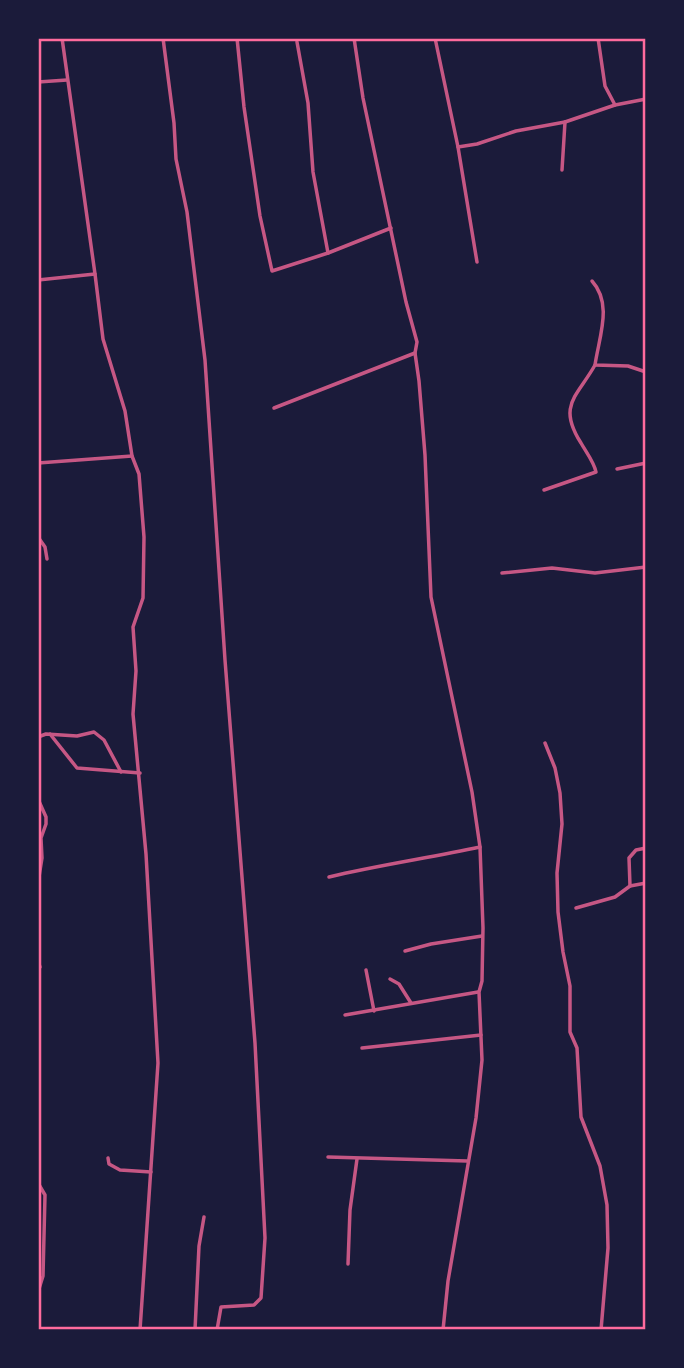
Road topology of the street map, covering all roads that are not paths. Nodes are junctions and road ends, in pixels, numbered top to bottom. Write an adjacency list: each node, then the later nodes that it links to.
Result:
1 (61, 38): 8 (street)
2 (163, 38): 70 (street)
3 (237, 38): 16 (street)
4 (354, 38): 15 (street)
5 (435, 38): 13 (street)
6 (598, 38): 11 (street)
7 (297, 42): 16 (street)
8 (67, 80): 9 (street); 18 (street)
9 (38, 82)
10 (646, 99): 11 (street)
11 (615, 105): 12 (street)
12 (565, 122): 13 (street); 14 (street)
13 (458, 147): 17 (street)
14 (562, 170)
15 (391, 228): 16 (street); 21 (street)
16 (328, 253)
17 (477, 262)
18 (95, 274): 19 (street); 25 (street)
19 (38, 280)
20 (592, 281): 22 (street)
21 (415, 353): 24 (street); 40 (street)
22 (595, 365): 23 (street); 29 (street)
23 (646, 372)
24 (274, 408)
25 (132, 456): 26 (street); 38 (street)
26 (38, 463)
27 (646, 463): 28 (street)
28 (617, 469)
29 (544, 491)
30 (38, 537): 31 (street)
31 (47, 559)
32 (646, 567): 33 (street)
33 (502, 573)
34 (50, 734): 35 (street); 37 (street); 37 (street)
35 (38, 737)
36 (545, 743): 72 (street)
37 (121, 772): 38 (street)
38 (140, 773): 63 (street)
39 (38, 799): 43 (street)
40 (480, 848): 42 (street); 47 (street)
41 (646, 848): 45 (street)
42 (329, 877)
43 (38, 883)
44 (646, 883): 45 (street)
45 (630, 886): 46 (street)
46 (576, 908)
47 (483, 936): 48 (street); 53 (street)
48 (405, 951)
49 (38, 961): 50 (street)
50 (40, 967)
51 (366, 970): 55 (street)
52 (390, 979): 54 (street)
53 (479, 992): 54 (street); 57 (street)
54 (411, 1003): 55 (street)
55 (374, 1011): 56 (street)
56 (345, 1015)
57 (482, 1035): 58 (street); 62 (street)
58 (362, 1048)
59 (328, 1157): 61 (street)
60 (108, 1158): 63 (street)
61 (357, 1158): 62 (street); 66 (street)
62 (467, 1161): 71 (street)
63 (151, 1172): 68 (street)
64 (38, 1183): 67 (street)
65 (204, 1217): 69 (street)
66 (348, 1264)
67 (38, 1292)
68 (140, 1329)
69 (195, 1329)
70 (217, 1329)
71 (443, 1329)
72 (601, 1329)

